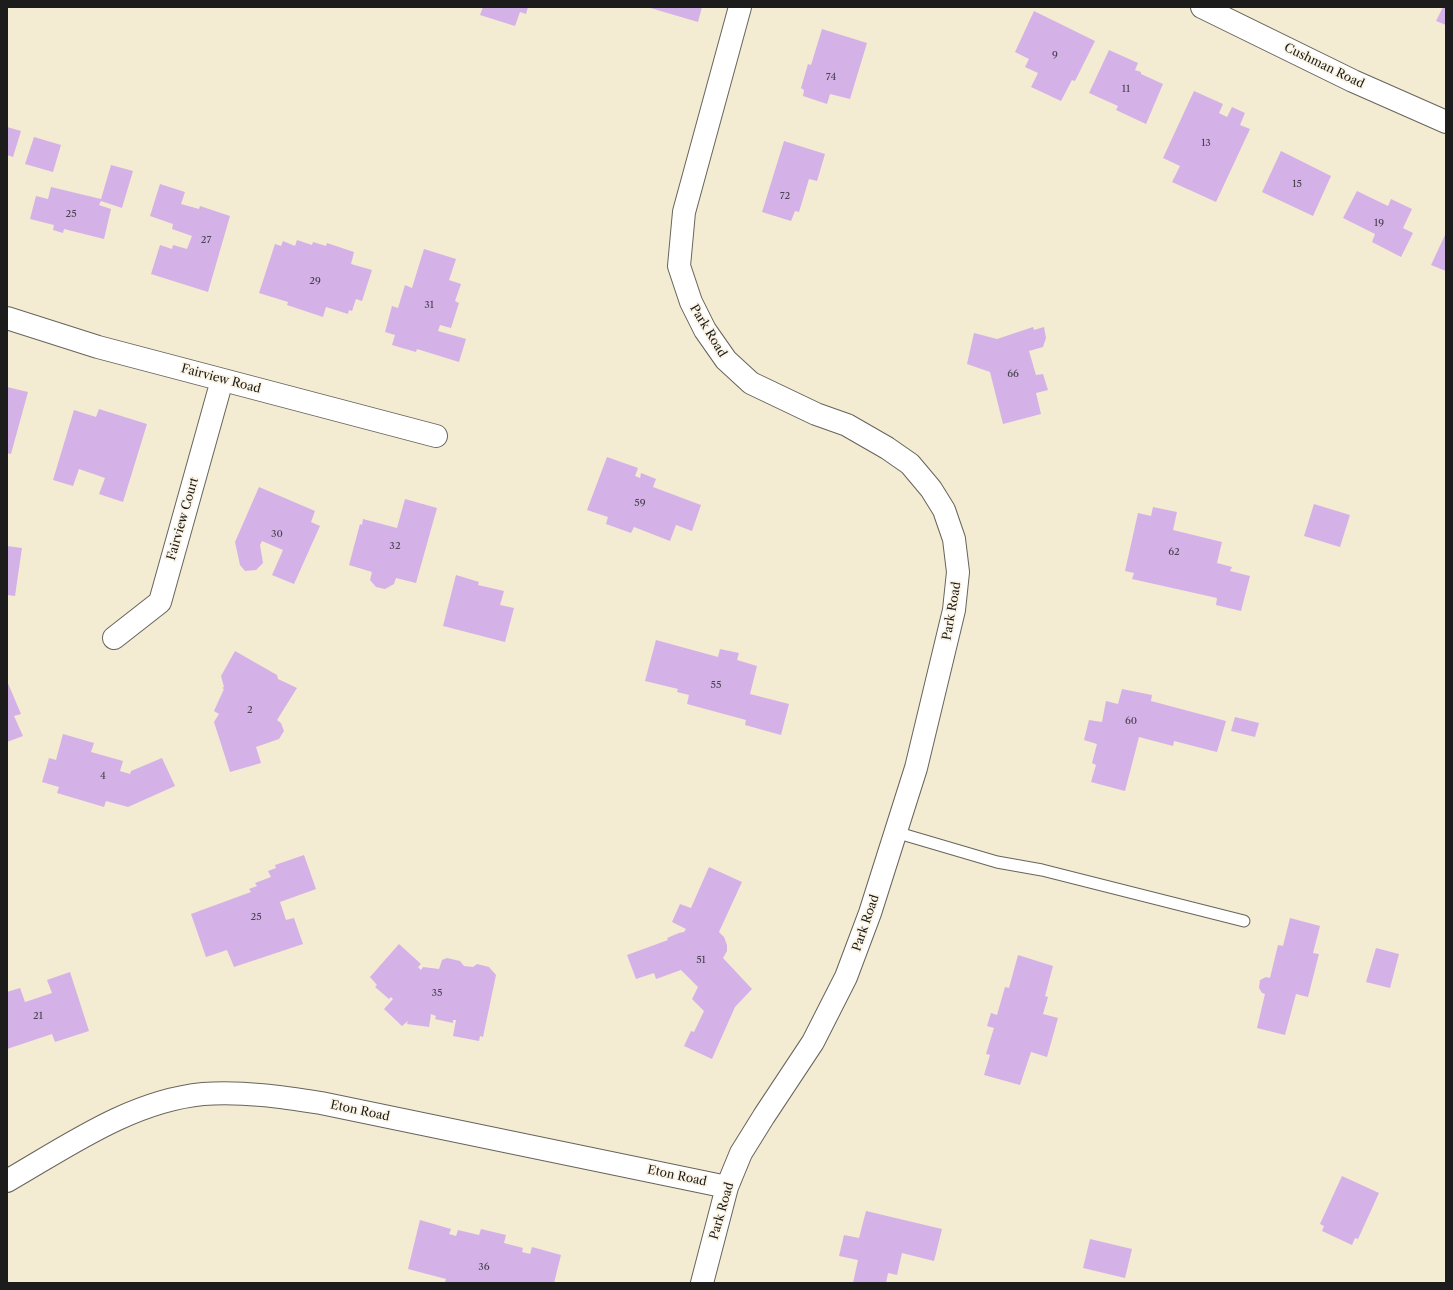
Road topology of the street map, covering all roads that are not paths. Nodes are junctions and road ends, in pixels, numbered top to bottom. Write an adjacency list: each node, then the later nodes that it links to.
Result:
1 (740, 7): 8 (street, Park Road)
2 (1202, 7): 3 (street, Cushman Road)
3 (1446, 122)
4 (7, 318): 5 (street, Fairview Road)
5 (222, 380): 6 (street, Fairview Road); 7 (street, Fairview Court)
6 (436, 436)
7 (114, 638)
8 (895, 832): 9 (lane); 11 (street, Park Road)
9 (1244, 921)
10 (7, 1181): 11 (street, Eton Road)
11 (727, 1187): 12 (street, Park Road)
12 (702, 1283)

